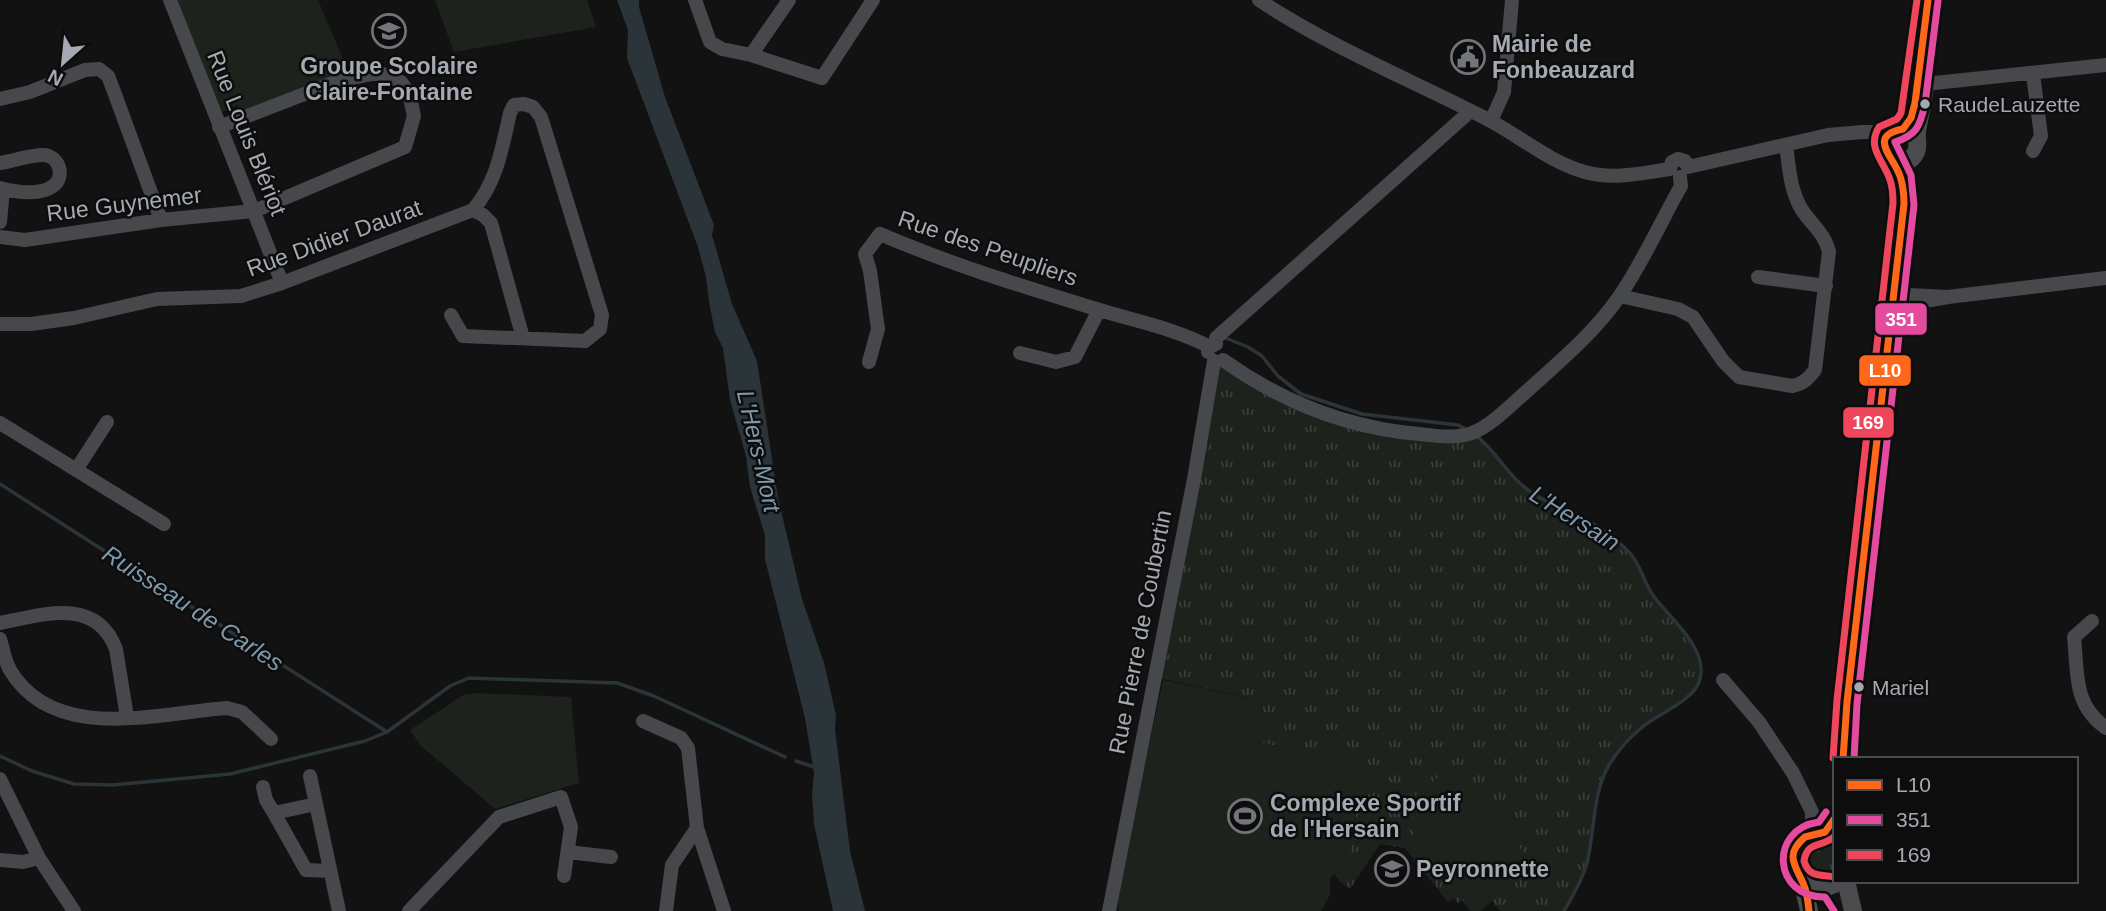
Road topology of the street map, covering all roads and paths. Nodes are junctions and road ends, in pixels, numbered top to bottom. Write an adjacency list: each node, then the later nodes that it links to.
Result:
1 (170, 0): 16 (street, Rue Louis Blériot)
2 (695, 0): 9 (street)
3 (789, 0): 9 (street)
4 (873, 0): 9 (street)
5 (1259, 0): 14 (street)
6 (1512, 0): 15 (street)
7 (1928, 0): 8 (main road)
8 (1925, 37): 12 (main road); 17 (main road)
9 (751, 55)
10 (2106, 65): 11 (street)
11 (2033, 74): 12 (street); 20 (street)
12 (1925, 84): 17 (main road)
13 (0, 99): 28 (street)
14 (1469, 110): 15 (street); 42 (street)
15 (1491, 121): 24 (street)
16 (219, 127): 26 (street, Rue Louis Blériot); 26 (street, Rue Guynemer)
17 (1903, 133): 18 (street); 21 (main road); 22 (main road)
18 (1828, 135): 19 (street); 21 (street)
19 (1786, 145): 24 (street); 34 (street)
20 (2033, 152)
21 (1889, 157): 22 (main road); 36 (main road)
22 (1910, 159): 36 (main road)
23 (0, 163): 25 (street)
24 (1679, 171): 35 (street, Rue des Peupliers)
25 (1, 189): 29 (street)
26 (254, 211): 28 (street, Rue Guynemer); 33 (street, Rue Louis Blériot)
27 (473, 211): 33 (street, Rue Didier Daurat); 40 (street); 40 (street)
28 (161, 220): 30 (street, Rue Guynemer)
29 (0, 222)
30 (0, 237)
31 (1759, 277): 34 (street)
32 (2106, 278): 36 (street)
33 (282, 283): 39 (street, Rue Didier Daurat)
34 (1826, 286): 35 (street)
35 (1620, 296): 42 (street, Rue des Peupliers)
36 (1893, 298): 52 (main road)
37 (1099, 310): 41 (street); 42 (street, Rue des Peupliers); 43 (street, Rue des Peupliers)
38 (451, 315): 40 (street)
39 (0, 324)
40 (523, 338)
41 (1020, 353)
42 (1216, 353): 81 (street, Rue Pierre de Coubertin)
43 (869, 362)
44 (107, 422): 46 (street)
45 (0, 423): 46 (street)
46 (76, 470): 47 (street)
47 (164, 524)
48 (2092, 621): 55 (street)
49 (0, 623): 53 (street)
50 (0, 639): 53 (street)
51 (1723, 680): 65 (street)
52 (1851, 687): 57 (main road); 58 (main road)
53 (127, 718): 56 (street)
54 (643, 721): 64 (street)
55 (2106, 729)
56 (271, 739)
57 (1843, 757)
58 (1850, 757)
59 (310, 776): 62 (street)
60 (0, 779): 70 (street)
61 (263, 787): 63 (street)
62 (316, 804): 63 (street); 72 (street)
63 (275, 813): 72 (street)
64 (697, 828): 66 (street); 68 (street)
65 (1827, 829): 74 (main road)
66 (682, 850): 68 (street); 79 (street)
67 (568, 852): 69 (street); 73 (street); 78 (street)
68 (708, 855): 80 (street)
69 (611, 857)
70 (39, 858): 71 (street); 76 (street)
71 (0, 860)
72 (330, 871): 77 (street)
73 (564, 876)
74 (1802, 881): 75 (main road); 82 (main road)
75 (1835, 884): 82 (main road); 83 (main road); 84 (main road)
76 (74, 911)
77 (339, 911)
78 (409, 911)
79 (667, 911)
80 (724, 911)
81 (1109, 911)
82 (1809, 911)
83 (1847, 911)
84 (1853, 911)

